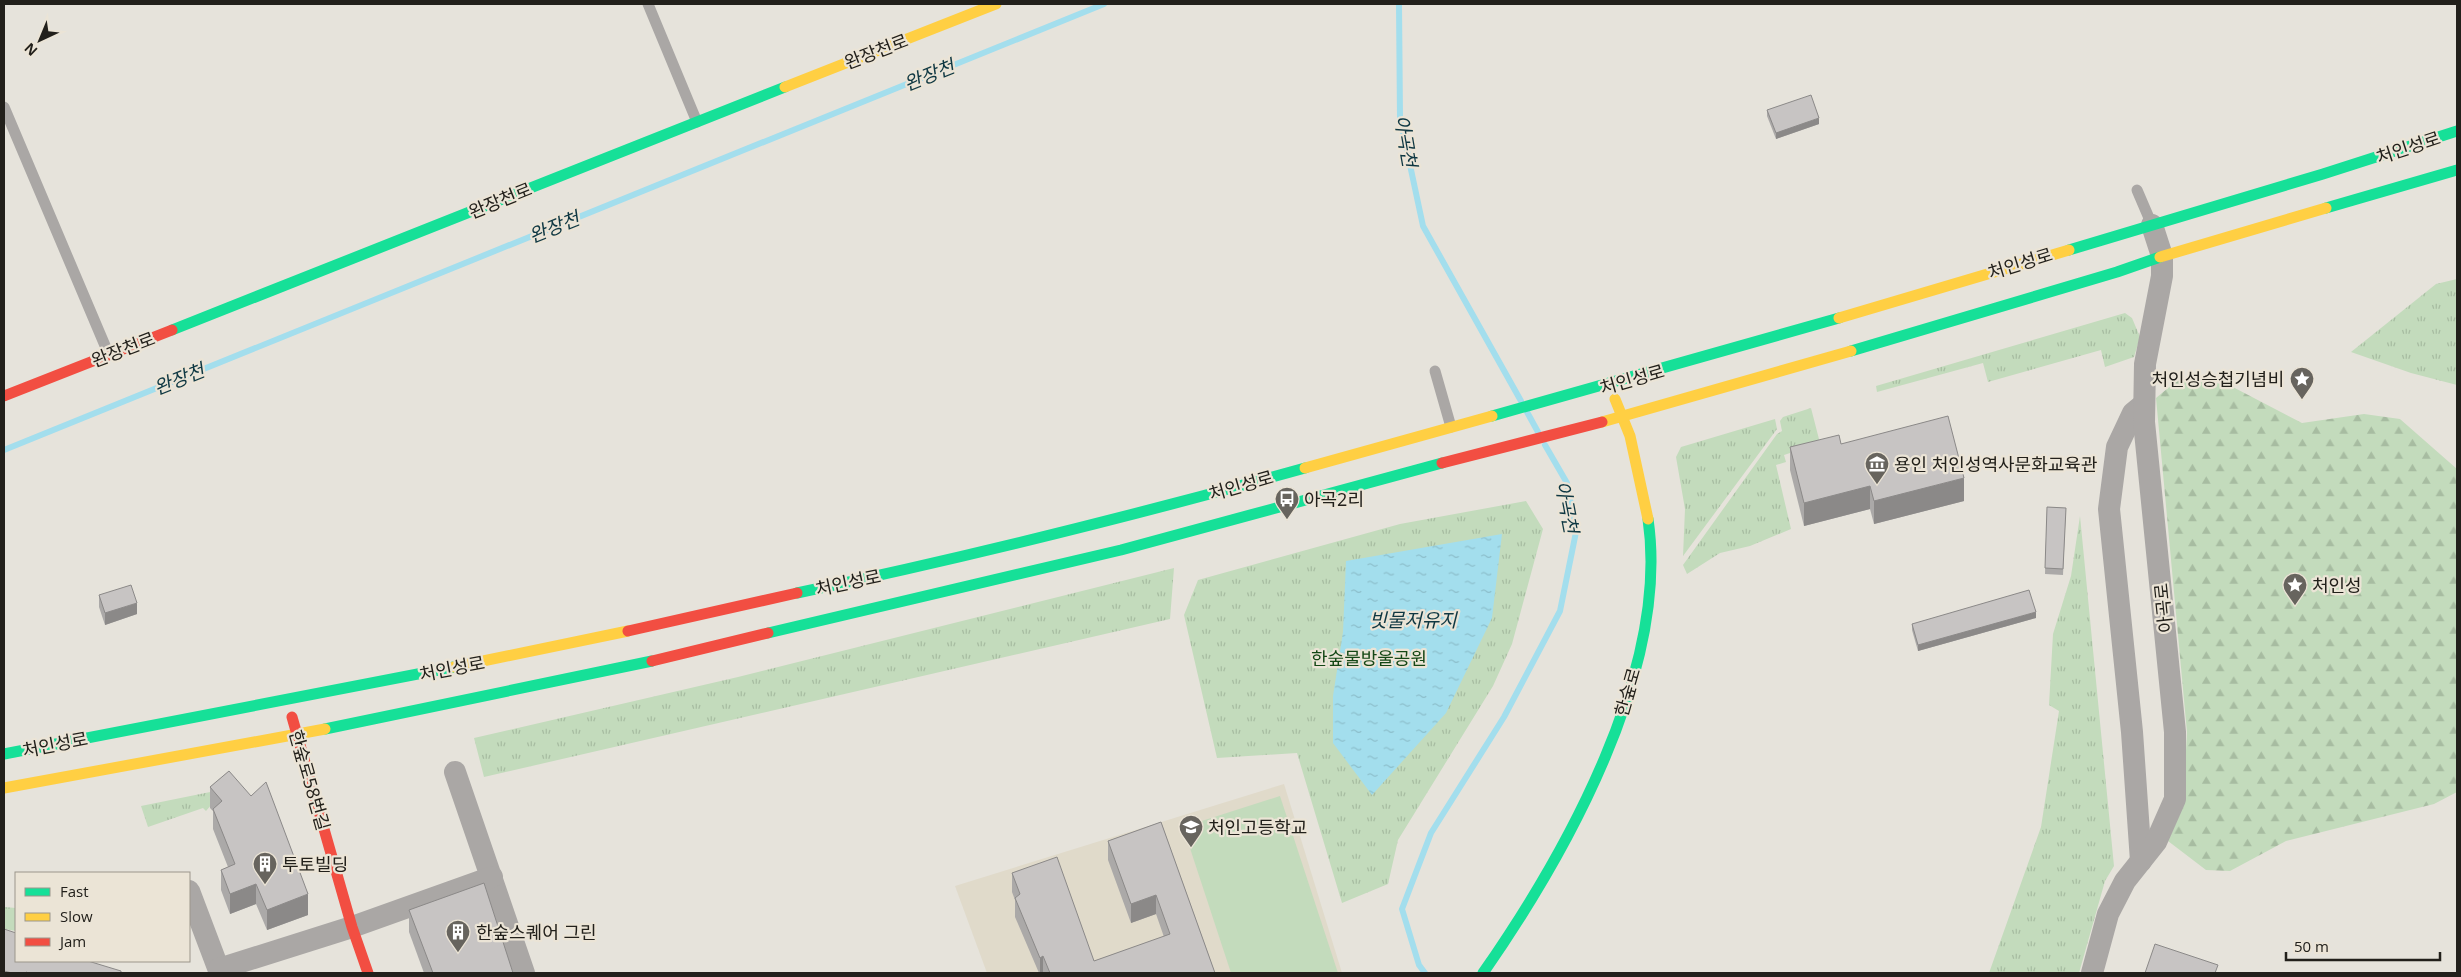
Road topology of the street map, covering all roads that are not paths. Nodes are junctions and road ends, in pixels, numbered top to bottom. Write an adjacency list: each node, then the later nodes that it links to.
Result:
1 (648, 4): 4 (lane)
2 (996, 4): 4 (main road, 완장천로)
3 (4, 107): 10 (lane)
4 (697, 122): 10 (main road, 완장천로)
5 (2457, 131): 8 (main road, 처인성로)
6 (2457, 170): 9 (main road, 처인성로)
7 (2138, 190): 8 (lane)
8 (2152, 225): 9 (street, 아곡로); 12 (main road, 처인성로)
9 (2162, 256): 14 (street, 아곡로); 15 (main road, 처인성로)
10 (109, 355): 13 (main road, 완장천로)
11 (1435, 371): 16 (lane)
12 (1606, 386): 15 (main road, 한숲로); 16 (main road, 처인성로)
13 (4, 396)
14 (2144, 404): 22 (street); 22 (street, 아곡로)
15 (1626, 415): 18 (main road, 처인성로); 29 (main road, 한숲로)
16 (1451, 428): 17 (main road, 처인성로)
17 (287, 701): 18 (main road, 한숲로58번길); 19 (main road, 처인성로)
18 (298, 734): 21 (main road, 처인성로); 25 (main road, 한숲로58번길)
19 (4, 754)
20 (454, 772): 23 (street)
21 (4, 788)
22 (2141, 861): 30 (street, 아곡로)
23 (492, 878): 25 (street); 28 (street)
24 (190, 894): 26 (street)
25 (352, 927): 26 (street); 27 (main road, 한숲로58번길)
26 (219, 971)
27 (368, 973)
28 (524, 973)
29 (1483, 973)
30 (2092, 973)

